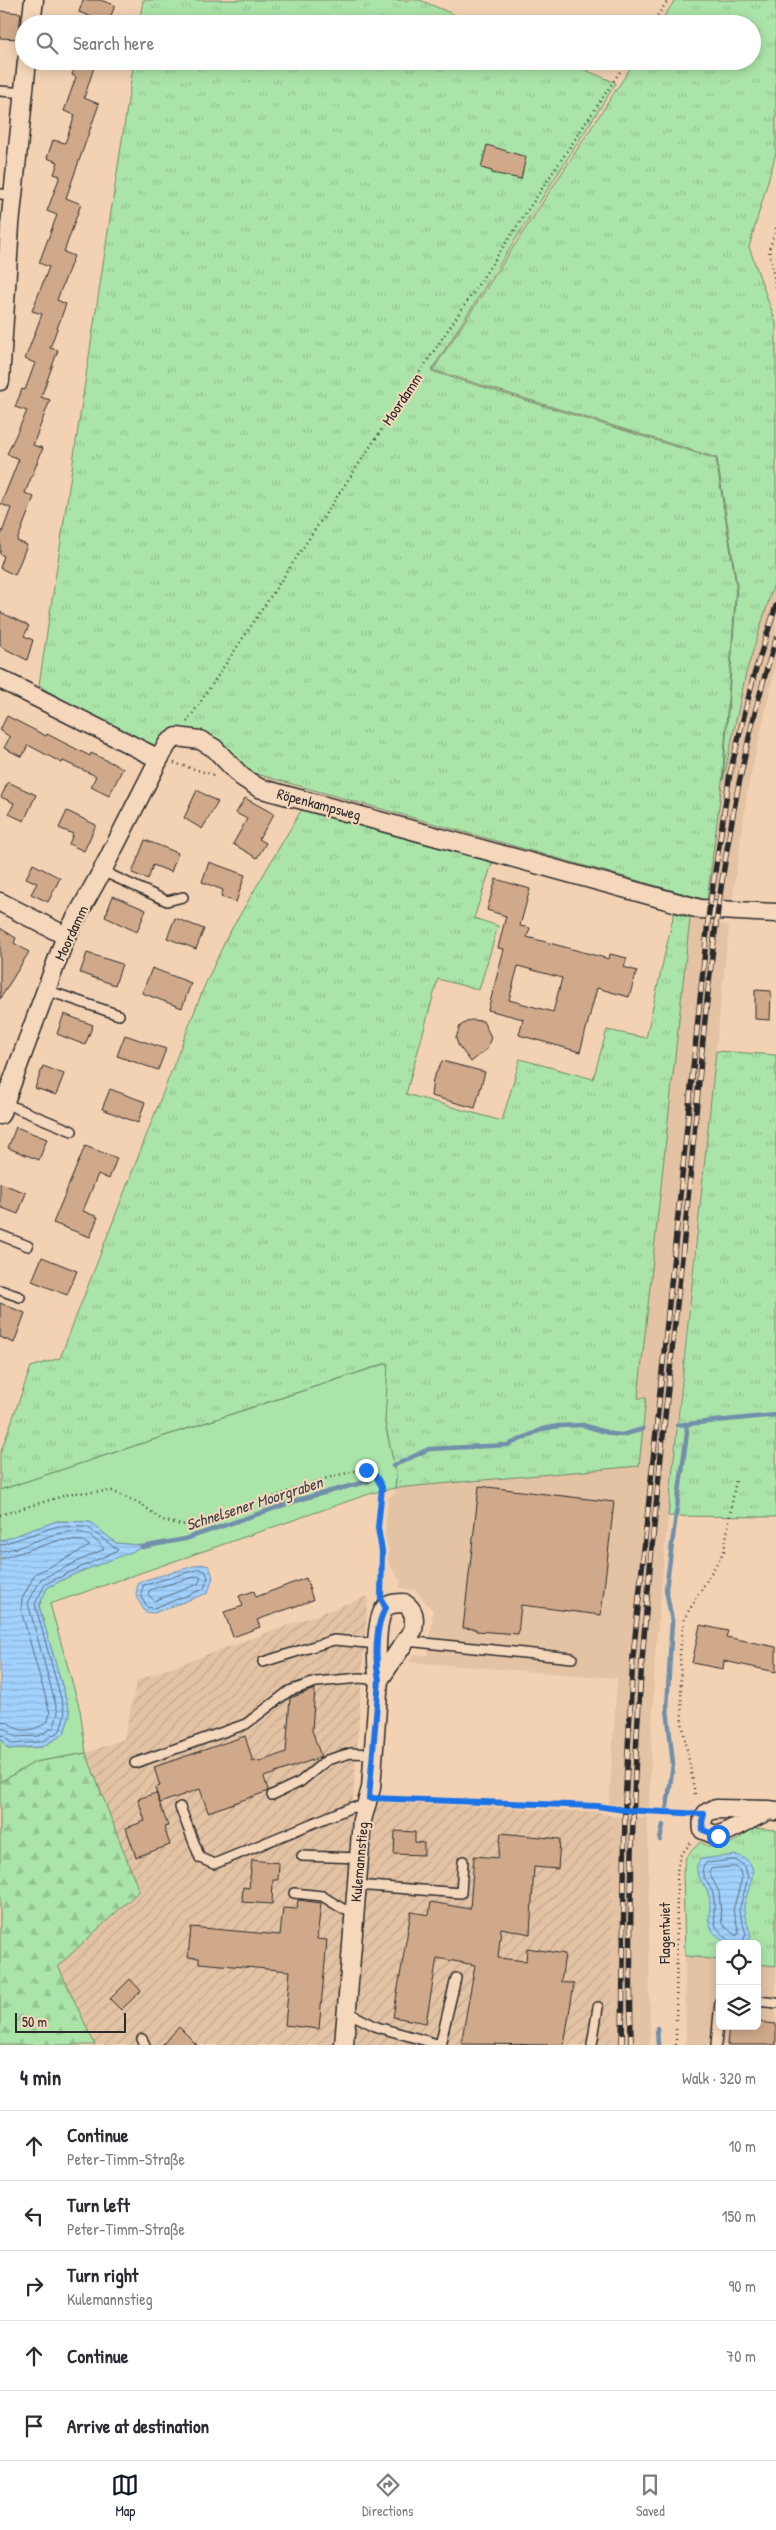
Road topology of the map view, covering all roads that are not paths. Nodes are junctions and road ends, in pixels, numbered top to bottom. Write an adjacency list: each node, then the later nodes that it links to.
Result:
1 (34, 0): 2 (street)
2 (32, 15)
3 (26, 70): 5 (street)
4 (0, 91): 5 (lane)
5 (24, 94): 6 (street)
6 (6, 194): 7 (street)
7 (0, 381)
8 (0, 680): 9 (street)
9 (159, 759): 10 (street, Moordamm); 13 (street, Röpenkampsweg)
10 (102, 871): 11 (lane); 14 (street, Moordamm)
11 (183, 897)
12 (0, 902): 14 (street)
13 (776, 913)
14 (66, 936): 15 (street, Moordamm)
15 (46, 990): 16 (lane); 17 (street, Moordamm)
16 (119, 1015)
17 (2, 1109): 18 (lane)
18 (72, 1131)
19 (0, 1235): 20 (lane)
20 (28, 1246)
21 (0, 1290): 22 (lane)
22 (20, 1297)
23 (406, 1641): 24 (street, Kulemannstieg); 25 (lane); 27 (street)
24 (378, 1644): 26 (lane); 27 (street, Kulemannstieg)
25 (572, 1658)
26 (263, 1662)
27 (379, 1680): 28 (street, Kulemannstieg); 29 (lane)
28 (374, 1754): 30 (lane); 31 (street, Kulemannstieg)
29 (135, 1763)
30 (272, 1795)
31 (367, 1803): 32 (lane); 35 (street, Kulemannstieg)
32 (180, 1807)
33 (773, 1810): 33 (street)
34 (302, 1856): 35 (lane)
35 (359, 1858): 37 (street, Kulemannstieg)
36 (463, 1861): 37 (lane)
37 (356, 1885): 39 (street, Kulemannstieg)
38 (294, 1893): 39 (lane)
39 (354, 1911): 44 (street, Kulemannstieg)
40 (456, 1978): 47 (lane)
41 (761, 2001): 42 (lane)
42 (776, 2003)
43 (598, 2007): 48 (lane)
44 (347, 2012): 46 (street, Kulemannstieg); 47 (lane)
45 (717, 2030): 49 (lane)
46 (344, 2045)
47 (441, 2045)
48 (592, 2045)
49 (716, 2045)

